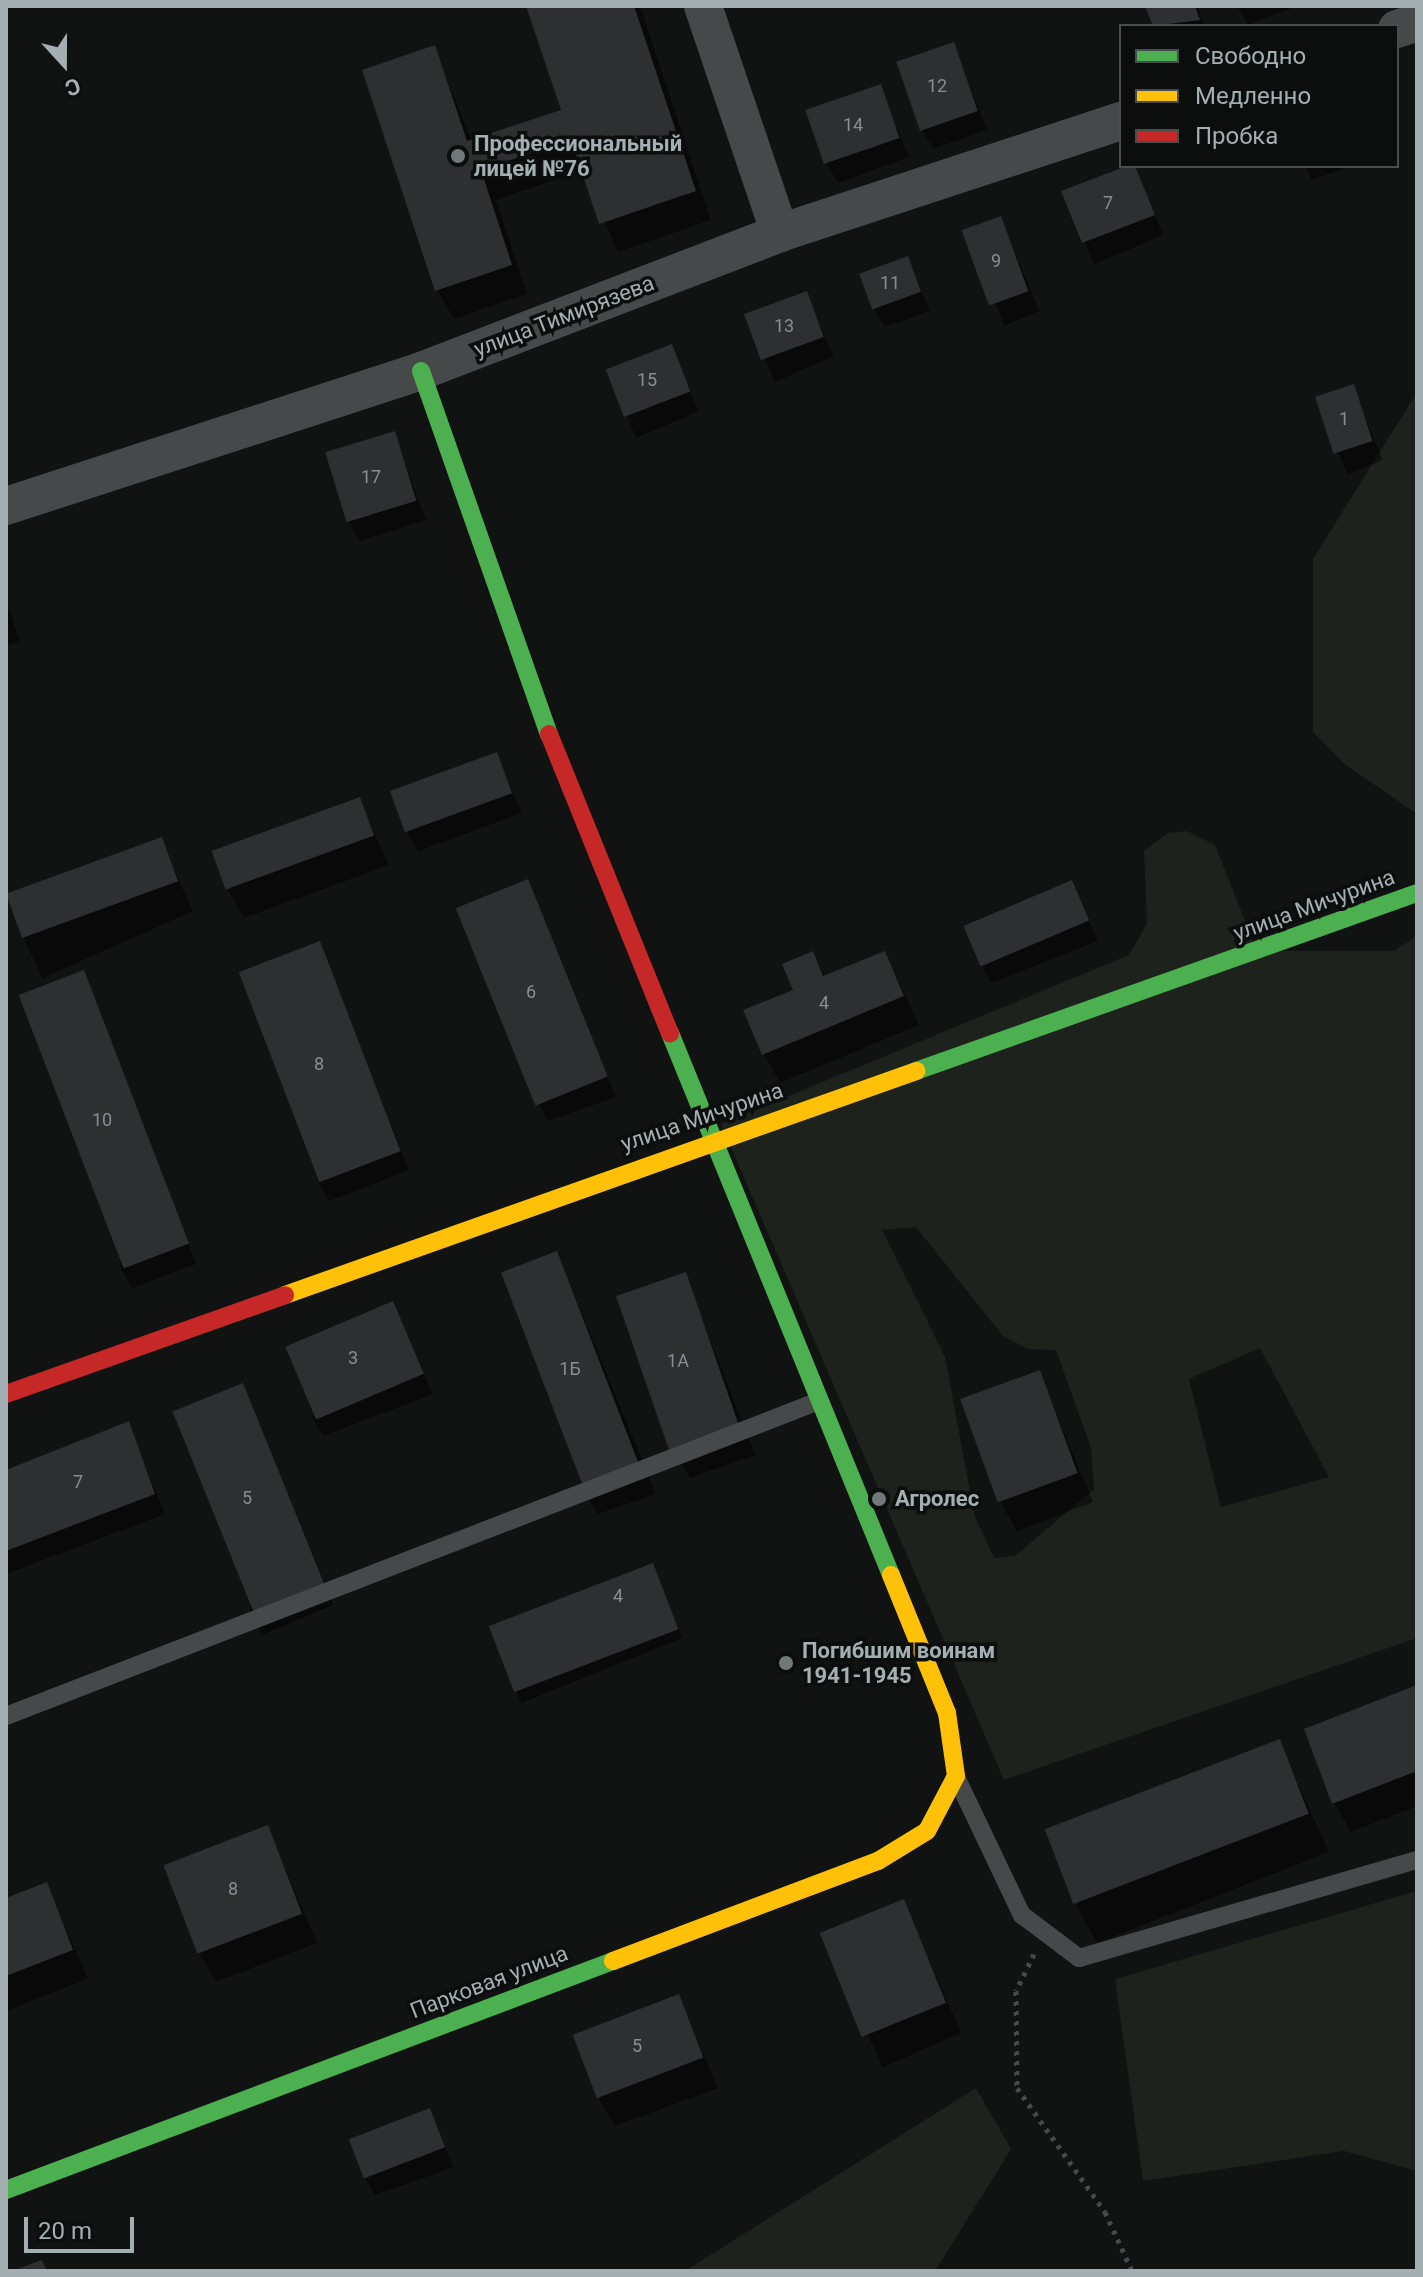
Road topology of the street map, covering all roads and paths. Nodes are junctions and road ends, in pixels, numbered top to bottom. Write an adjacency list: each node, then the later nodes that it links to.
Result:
1 (703, 6): 3 (street)
2 (1119, 122): 3 (street, улица Тимирязева)
3 (780, 233): 4 (street, улица Тимирязева)
4 (421, 371): 5 (street, улица Тимирязева); 7 (street)
5 (6, 506)
6 (1417, 893): 7 (street, улица Мичурина)
7 (711, 1139): 8 (street, улица Мичурина); 9 (street)
8 (6, 1394)
9 (819, 1401): 10 (lane); 11 (street)
10 (6, 1716)
11 (956, 1776): 13 (lane); 14 (street, Парковая улица)
12 (1417, 1860): 13 (lane)
13 (1044, 1932): 15 (path)
14 (6, 2190)
15 (1132, 2271)

